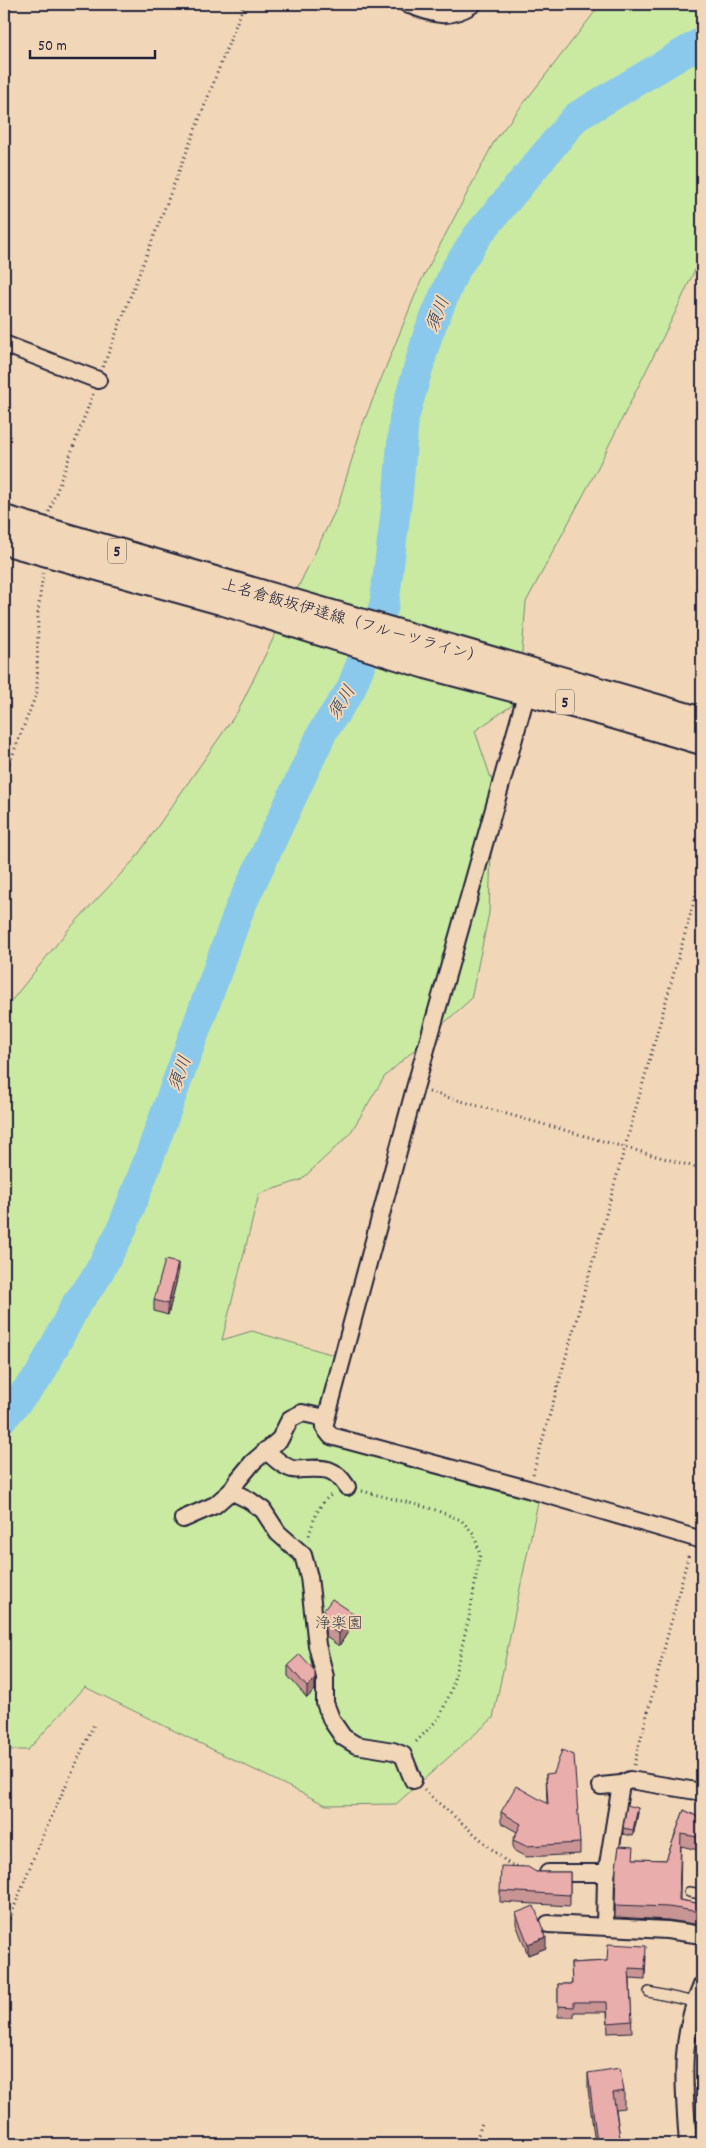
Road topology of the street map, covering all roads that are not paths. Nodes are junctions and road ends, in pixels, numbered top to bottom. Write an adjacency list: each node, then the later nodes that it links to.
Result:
1 (407, 4): 2 (street)
2 (473, 4)
3 (4, 344): 4 (street)
4 (98, 380)
5 (4, 519): 7 (main road, 上名倉飯坂伊達線（フルーツライン） / 5)
6 (4, 541): 7 (main road, 上名倉飯坂伊達線（フルーツライン） / 5)
7 (44, 541): 8 (main road, 上名倉飯坂伊達線（フルーツライン） / 5)
8 (429, 654): 9 (main road, 上名倉飯坂伊達線（フルーツライン） / 5); 10 (main road, 上名倉飯坂伊達線（フルーツライン） / 5)
9 (527, 692): 11 (main road, 上名倉飯坂伊達線（フルーツライン） / 5); 12 (street)
10 (702, 721)
11 (702, 741)
12 (326, 1418): 13 (street); 17 (street)
13 (266, 1450): 14 (street); 15 (street)
14 (347, 1487)
15 (231, 1492): 16 (street); 18 (street)
16 (182, 1519)
17 (698, 1539)
18 (413, 1780)
19 (626, 1782): 20 (street); 21 (street); 23 (street)
20 (600, 1786)
21 (702, 1792)
22 (536, 1873): 23 (street)
23 (606, 1873): 27 (street)
24 (689, 1892): 25 (lane)
25 (702, 1894)
26 (548, 1924): 27 (street)
27 (605, 1927): 28 (street)
28 (702, 1935)
29 (702, 1985): 31 (street)
30 (649, 1992): 31 (lane)
31 (695, 2002): 32 (street)
32 (688, 2144)

